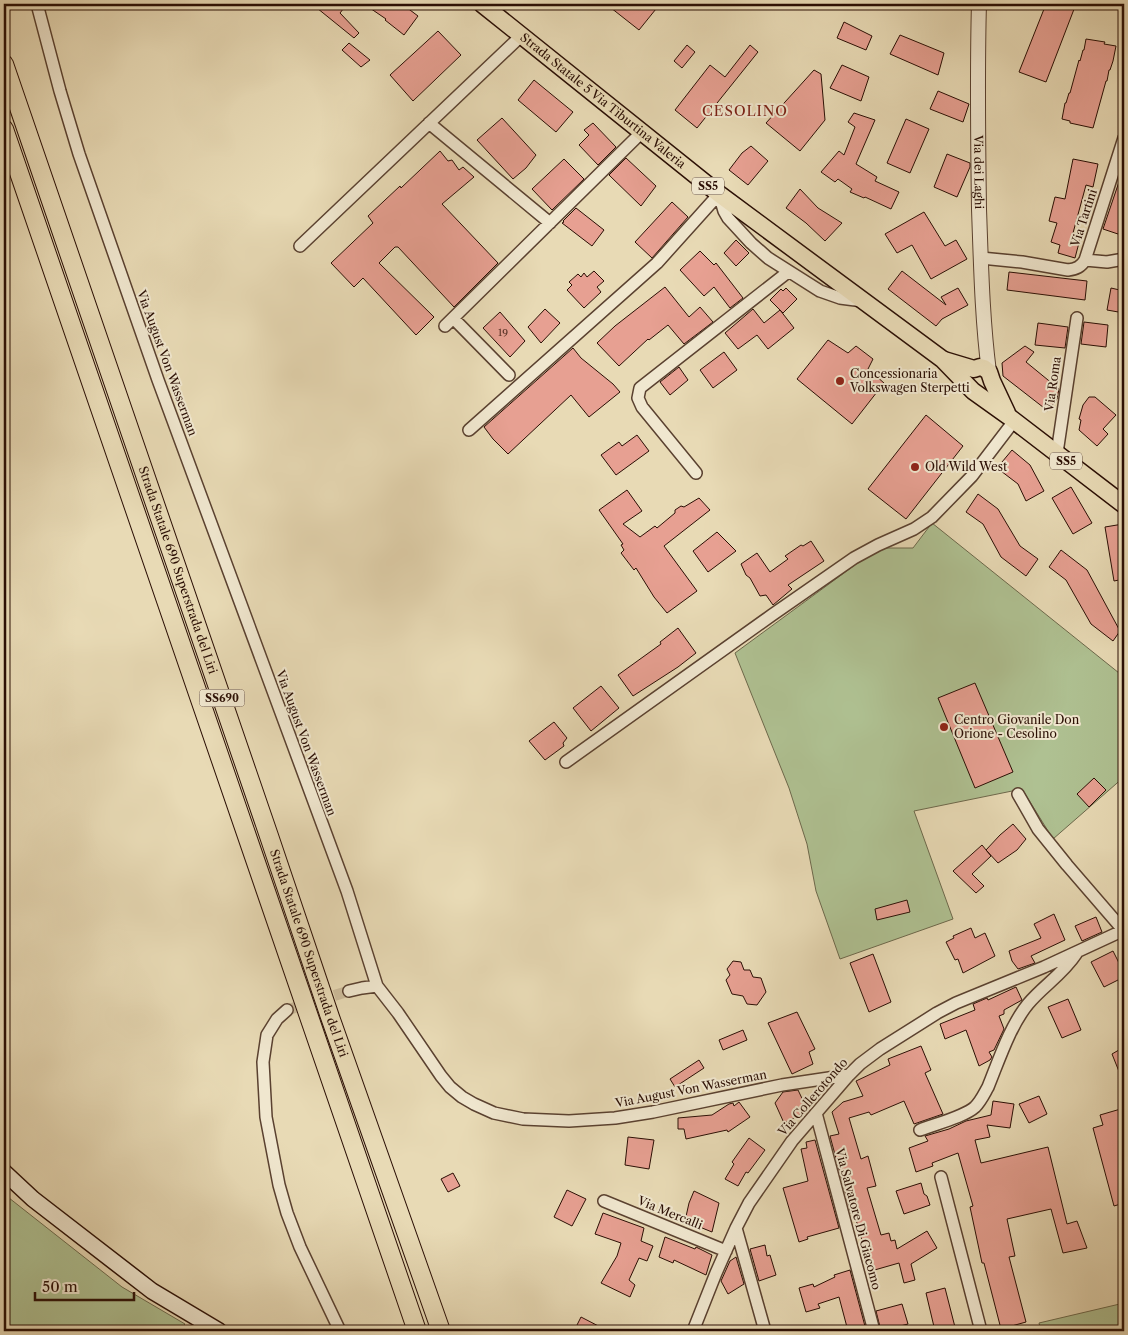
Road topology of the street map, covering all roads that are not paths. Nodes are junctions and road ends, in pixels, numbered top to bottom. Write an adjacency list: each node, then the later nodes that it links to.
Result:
1 (37, 4): 30 (street, Via August Von Wasserman)
2 (482, 4): 4 (main road, Strada Statale 5 Via Tiburtina Valeria / SS5)
3 (979, 4): 13 (street, Via dei Laghi)
4 (521, 36): 6 (street); 8 (main road, Strada Statale 5 Via Tiburtina Valeria / SS5)
5 (4, 64): 44 (highway, Strada Statale 690 Superstrada del Liri / SS690)
6 (429, 123): 11 (street); 12 (street)
7 (4, 128): 43 (highway, Strada Statale 690 Superstrada del Liri / SS690)
8 (642, 132): 10 (main road, Strada Statale 5 Via Tiburtina Valeria / SS5); 11 (street)
9 (1124, 138): 15 (street, Via Tartini)
10 (719, 194): 16 (street); 17 (main road, Strada Statale 5 Via Tiburtina Valeria / SS5); 22 (street)
11 (550, 223): 19 (street)
12 (300, 246)
13 (980, 258): 15 (street, Via Tartini); 20 (street, Via dei Laghi)
14 (1124, 259): 15 (street)
15 (1085, 260)
16 (788, 272): 17 (street); 24 (street)
17 (863, 301): 20 (main road, Strada Statale 5 Via Tiburtina Valeria / SS5)
18 (1077, 318): 23 (street, Via Roma)
19 (509, 375)
20 (979, 377): 21 (main road, Strada Statale 5 Via Tiburtina Valeria / SS5)
21 (1011, 418): 23 (main road, Strada Statale 5 Via Tiburtina Valeria / SS5); 26 (street)
22 (469, 430)
23 (1057, 453): 25 (main road, Strada Statale 5 Via Tiburtina Valeria / SS5)
24 (696, 474)
25 (1124, 505)
26 (566, 762)
27 (1018, 794): 28 (street)
28 (1124, 931): 29 (street, Via Collerotondo)
29 (1077, 952): 33 (street, Via Collerotondo); 35 (street)
30 (377, 986): 31 (street); 33 (street, Via August Von Wasserman)
31 (349, 991)
32 (287, 1010): 42 (street)
33 (849, 1075): 34 (street, Via Collerotondo)
34 (816, 1113): 39 (street, Via Collerotondo); 47 (street, Via Salvatore Di Giacomo)
35 (920, 1130)
36 (4, 1172): 41 (main road)
37 (941, 1177): 48 (street)
38 (604, 1201): 40 (street, Via Mercalli)
39 (736, 1228): 40 (street, Via Collerotondo); 46 (street)
40 (726, 1251): 45 (street, Via Collerotondo)
41 (220, 1331)
42 (340, 1331)
43 (417, 1331)
44 (441, 1331)
45 (693, 1331)
46 (765, 1331)
47 (874, 1331)
48 (981, 1331)

